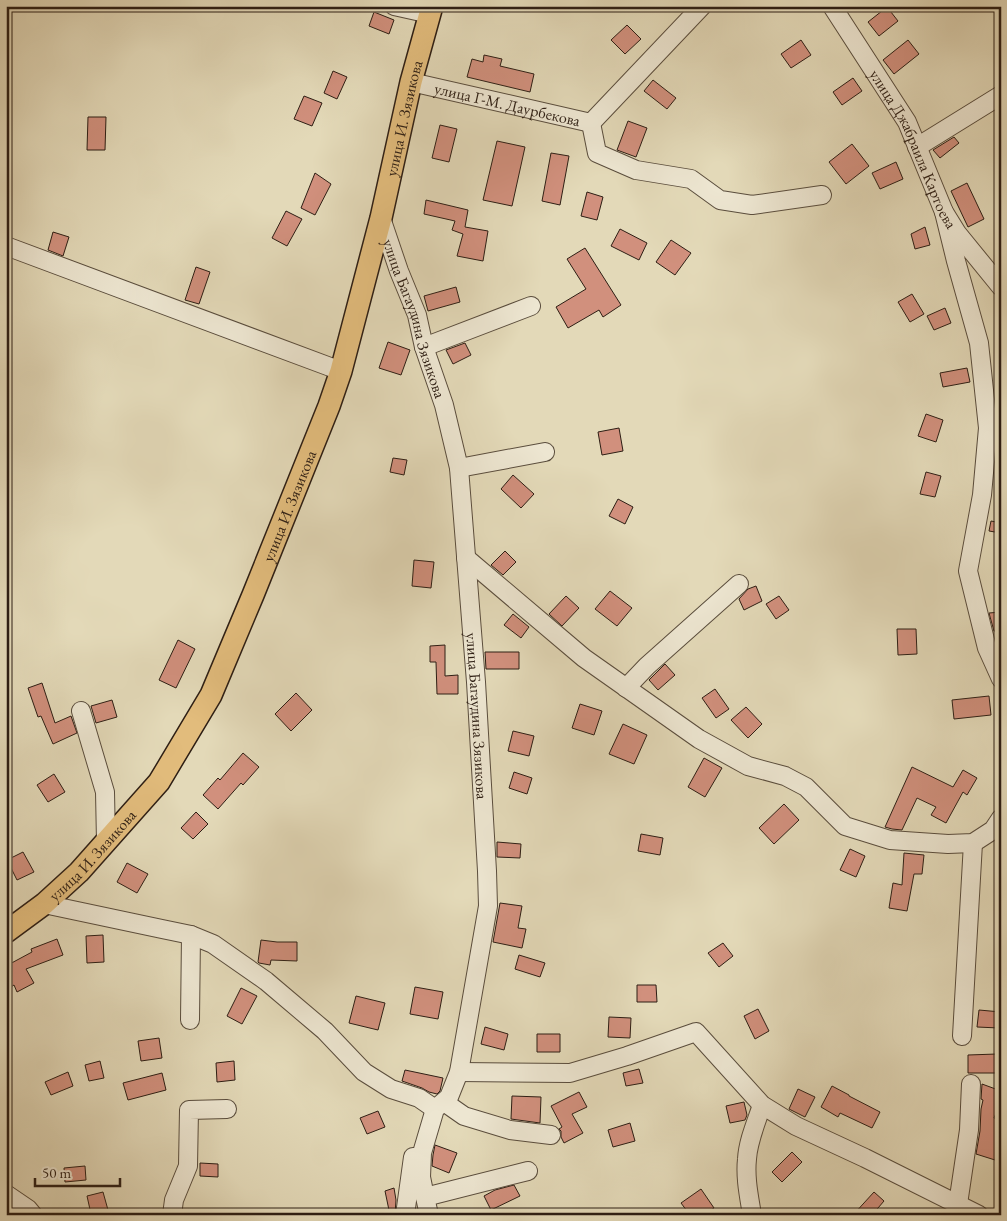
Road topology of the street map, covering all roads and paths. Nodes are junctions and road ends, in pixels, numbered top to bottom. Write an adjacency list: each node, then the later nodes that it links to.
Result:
1 (394, 6): 4 (street)
2 (702, 6): 7 (street, улица Г-М. Даурбекова)
3 (832, 6): 8 (street, улица Джабраила Картоева)
4 (431, 10): 5 (main road, улица И. Зязикова)
5 (412, 82): 7 (street, улица Г-М. Даурбекова); 11 (main road, улица И. Зязикова)
6 (1001, 95): 8 (street)
7 (591, 123): 9 (street)
8 (917, 147): 10 (street, улица Джабраила Картоева)
9 (822, 195)
10 (944, 212): 13 (street, улица Джабраила Картоева); 21 (street)
11 (381, 218): 15 (street, улица Багаудина Зязикова); 16 (main road, улица И. Зязикова)
12 (6, 246): 16 (street)
13 (1001, 287)
14 (531, 306): 15 (street)
15 (424, 348): 18 (street, улица Багаудина Зязикова)
16 (341, 372): 25 (main road, улица И. Зязикова)
17 (545, 452): 18 (street)
18 (459, 468): 19 (street, улица Багаудина Зязикова)
19 (466, 558): 22 (street); 32 (street, улица Багаудина Зязикова)
20 (739, 584): 22 (street)
21 (1001, 679)
22 (626, 688): 26 (street)
23 (81, 711): 25 (street)
24 (998, 828): 26 (street)
25 (106, 842): 27 (main road, улица И. Зязикова)
26 (973, 843): 31 (street)
27 (44, 904): 28 (main road, улица И. Зязикова); 29 (street)
28 (6, 932)
29 (191, 935): 30 (street); 36 (street)
30 (190, 1020)
31 (962, 1036)
32 (459, 1072): 34 (street); 36 (street, улица Багаудина Зязикова)
33 (971, 1084): 41 (street)
34 (762, 1106): 41 (street); 46 (street)
35 (227, 1109): 43 (street)
36 (437, 1111): 37 (street); 40 (street, улица Багаудина Зязикова); 44 (street)
37 (551, 1135)
38 (528, 1171): 40 (street)
39 (6, 1194): 42 (street)
40 (424, 1197): 45 (street, улица Багаудина Зязикова)
41 (958, 1204): 47 (street)
42 (33, 1215)
43 (172, 1215)
44 (405, 1215)
45 (429, 1215)
46 (752, 1215)
47 (978, 1215)

